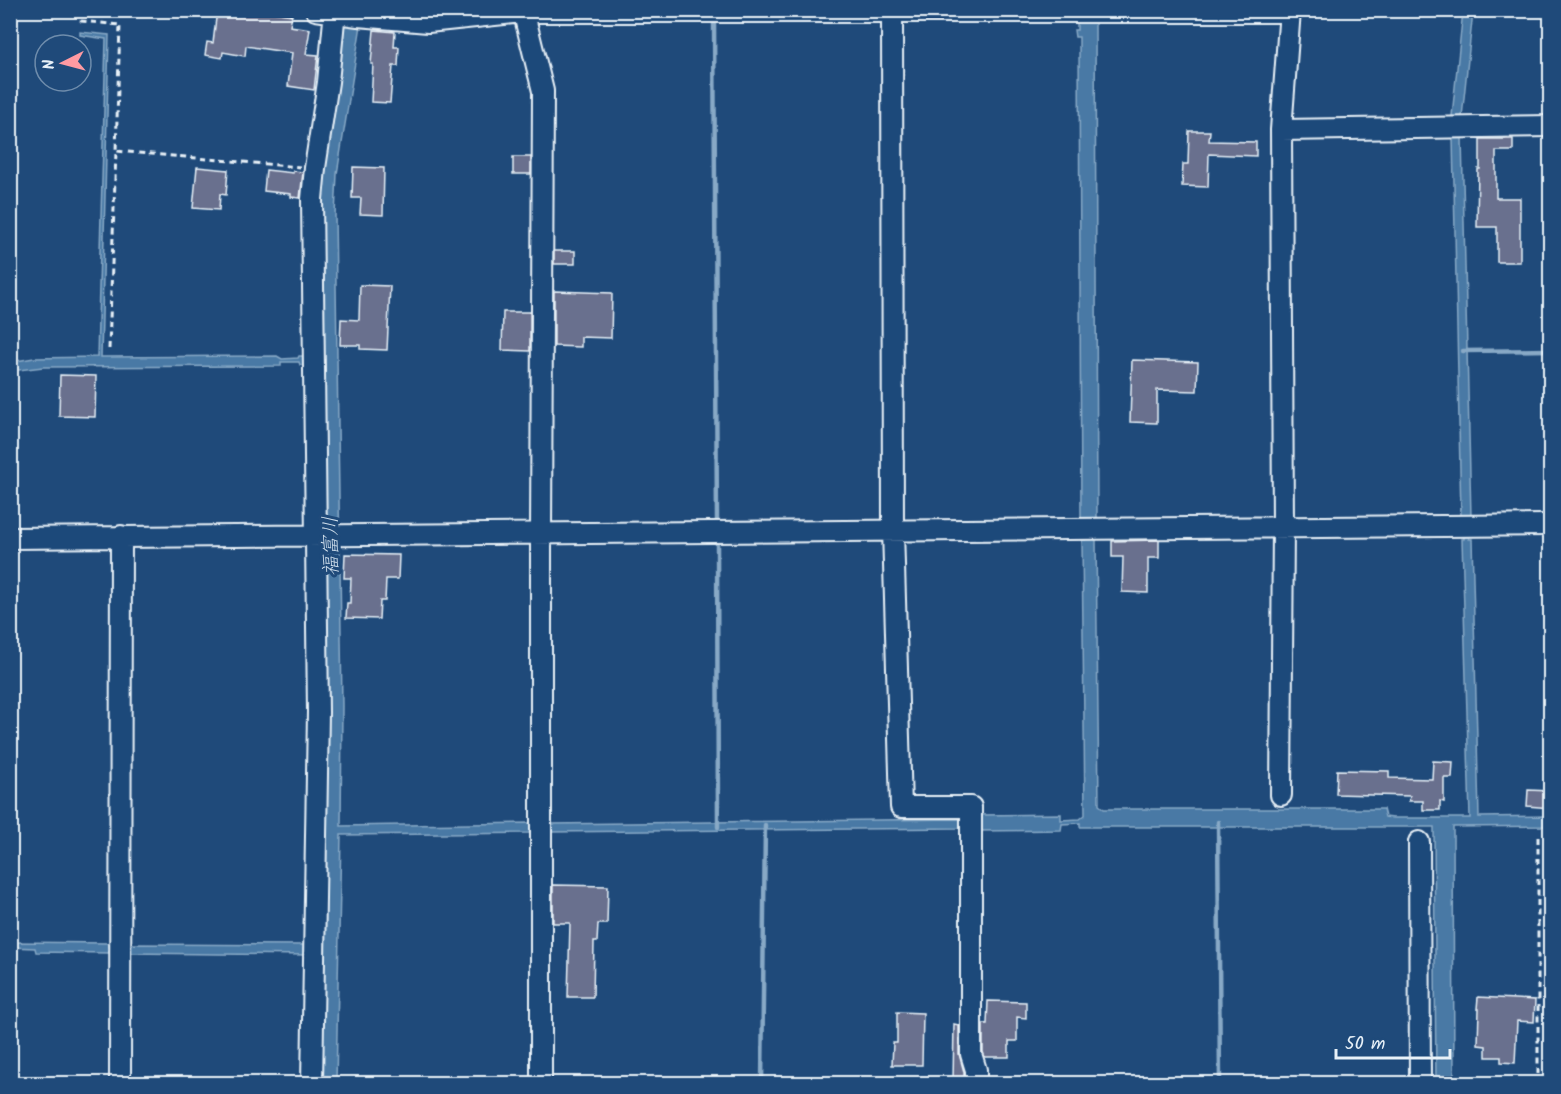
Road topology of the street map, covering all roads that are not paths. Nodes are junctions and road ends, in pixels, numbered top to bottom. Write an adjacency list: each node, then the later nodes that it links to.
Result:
1 (523, 11): 2 (street); 6 (street); 12 (street)
2 (871, 11): 3 (street)
3 (892, 11): 5 (street); 11 (street)
4 (1290, 11): 5 (street); 8 (street)
5 (1088, 12)
6 (337, 13): 13 (street)
7 (1551, 126): 8 (street)
8 (1281, 130): 10 (street)
9 (1551, 525): 10 (street)
10 (1283, 527): 11 (street); 16 (street)
11 (893, 530): 12 (street); 21 (street)
12 (541, 534): 13 (street); 20 (street)
13 (326, 535): 14 (street); 19 (street)
14 (121, 536): 15 (street); 18 (street)
15 (10, 538)
16 (1281, 795)
17 (1419, 842): 22 (street)
18 (120, 1083)
19 (312, 1083)
20 (541, 1083)
21 (976, 1083)
22 (1420, 1083)

